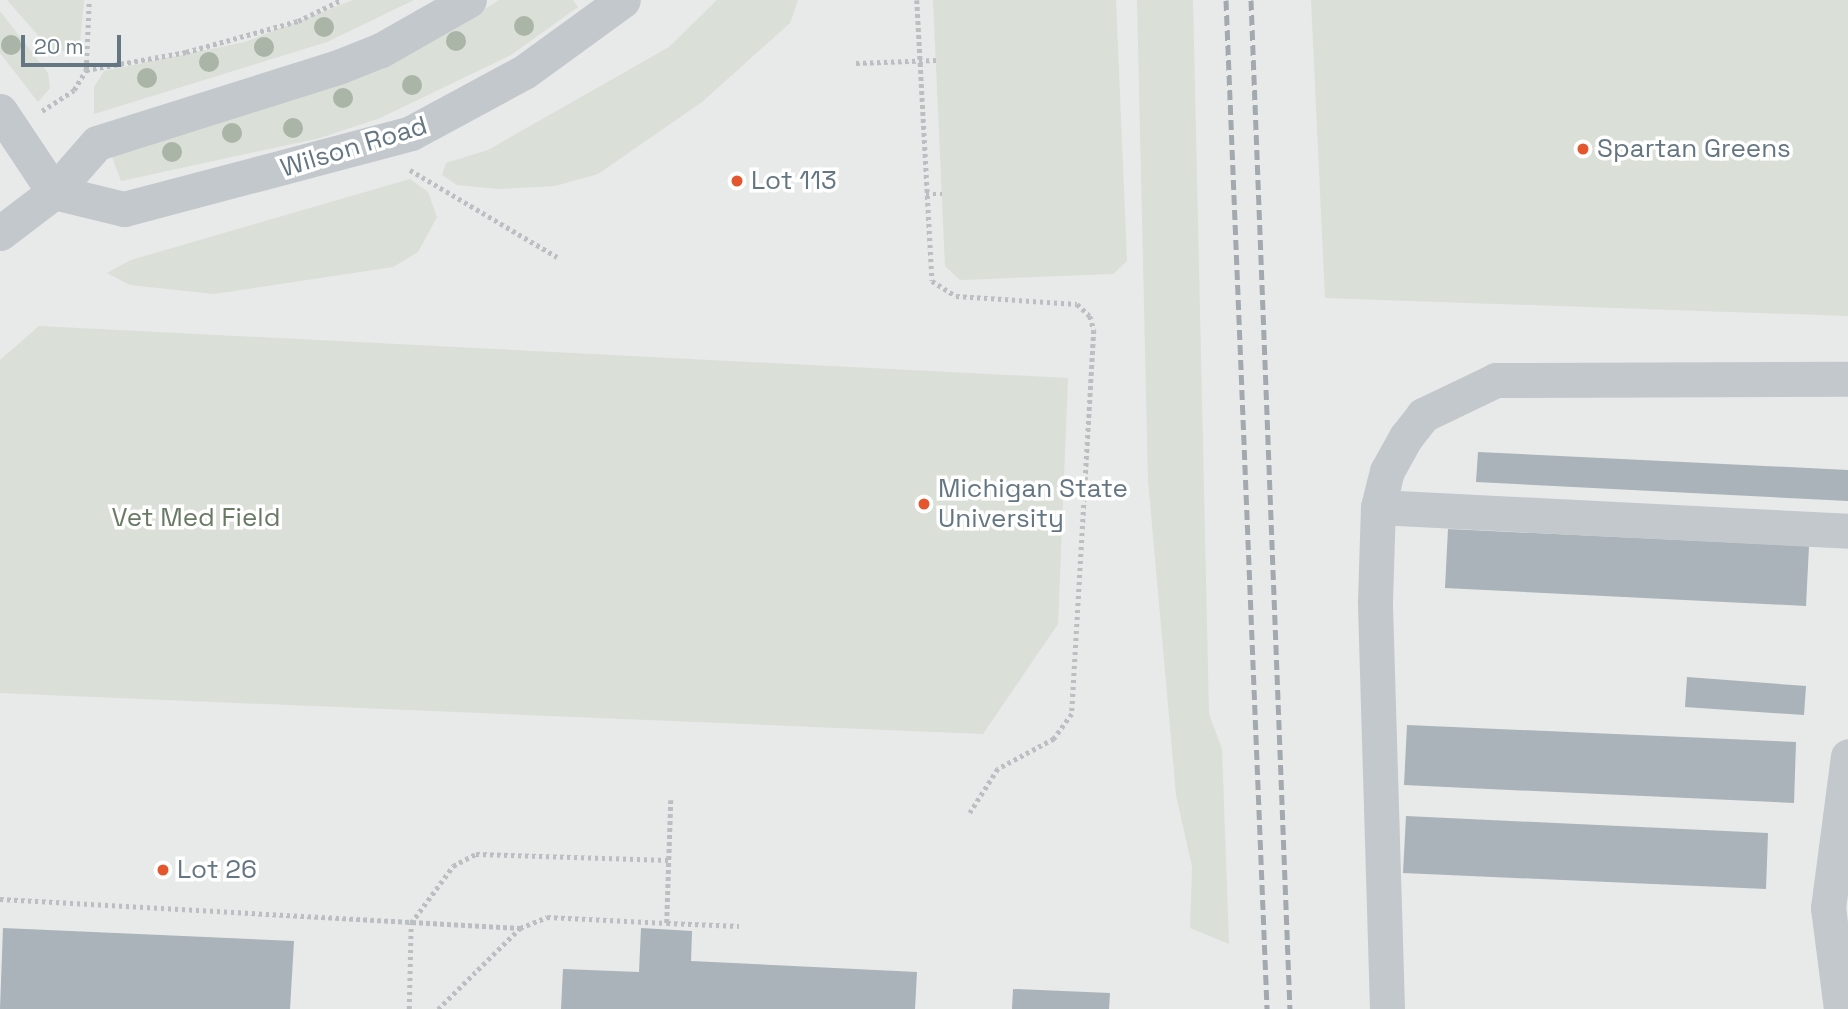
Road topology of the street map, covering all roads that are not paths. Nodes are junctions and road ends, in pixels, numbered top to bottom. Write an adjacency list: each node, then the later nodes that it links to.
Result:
1 (469, 0): 4 (street)
2 (611, 3): 4 (street, Wilson Road)
3 (0, 111): 4 (street)
4 (54, 192): 5 (street)
5 (0, 233)
6 (1848, 379): 7 (street)
7 (1378, 507): 8 (street); 10 (street)
8 (1848, 531)
9 (1848, 756): 11 (street)
10 (1387, 1009)
11 (1841, 1009)

